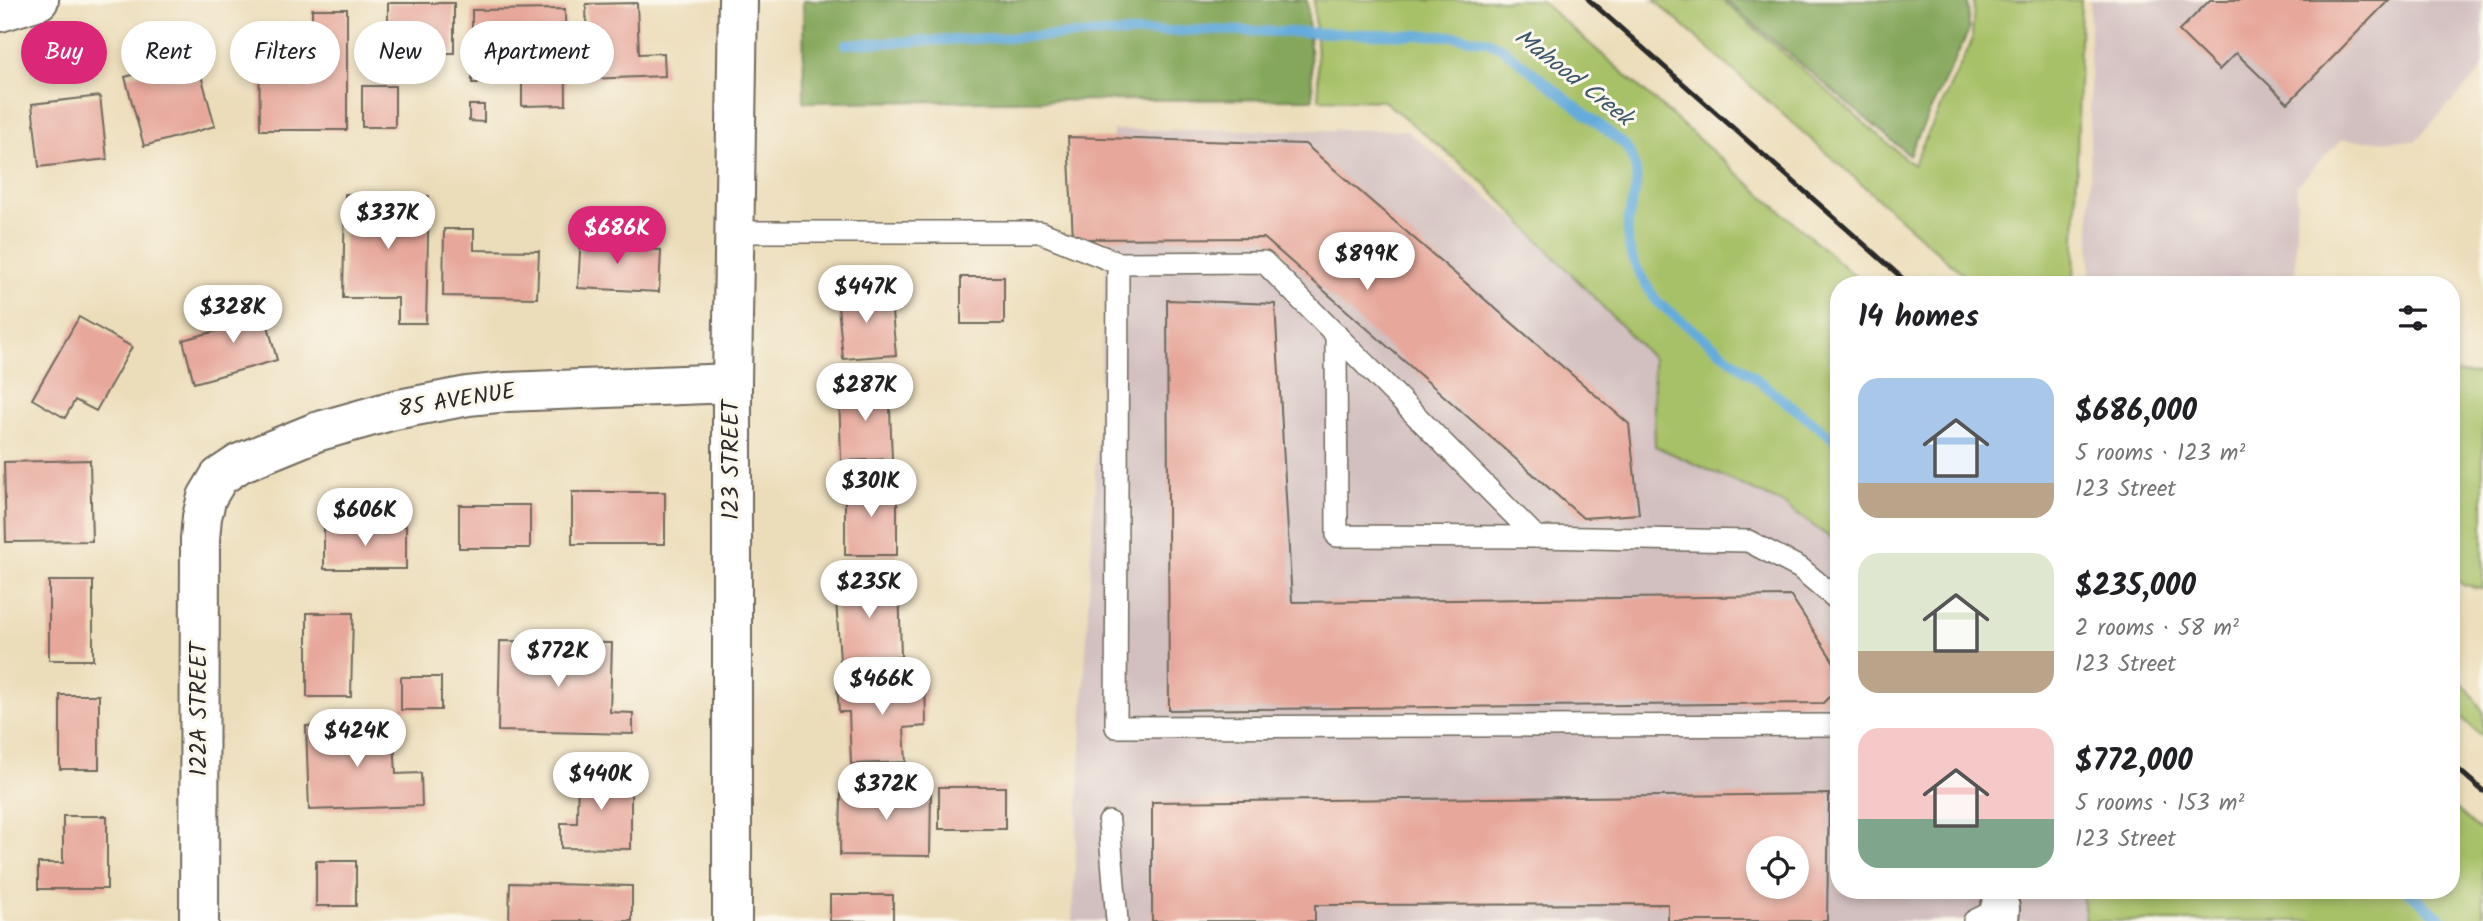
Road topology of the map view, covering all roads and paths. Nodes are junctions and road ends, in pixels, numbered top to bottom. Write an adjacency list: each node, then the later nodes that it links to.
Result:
1 (39, 0): 3 (street)
2 (738, 0): 4 (street, 123 STREET)
3 (0, 12)
4 (735, 232): 5 (lane); 7 (street, 123 STREET)
5 (1118, 263): 6 (lane); 11 (lane)
6 (1336, 334): 9 (lane); 9 (lane)
7 (732, 383): 8 (street, 85 AVENUE); 14 (street, 123 STREET)
8 (207, 497): 13 (street, 122A STREET)
9 (1536, 537): 10 (lane)
10 (1830, 593)
11 (1830, 725)
12 (1110, 822): 15 (lane)
13 (199, 921)
14 (732, 921)
15 (1117, 921)

